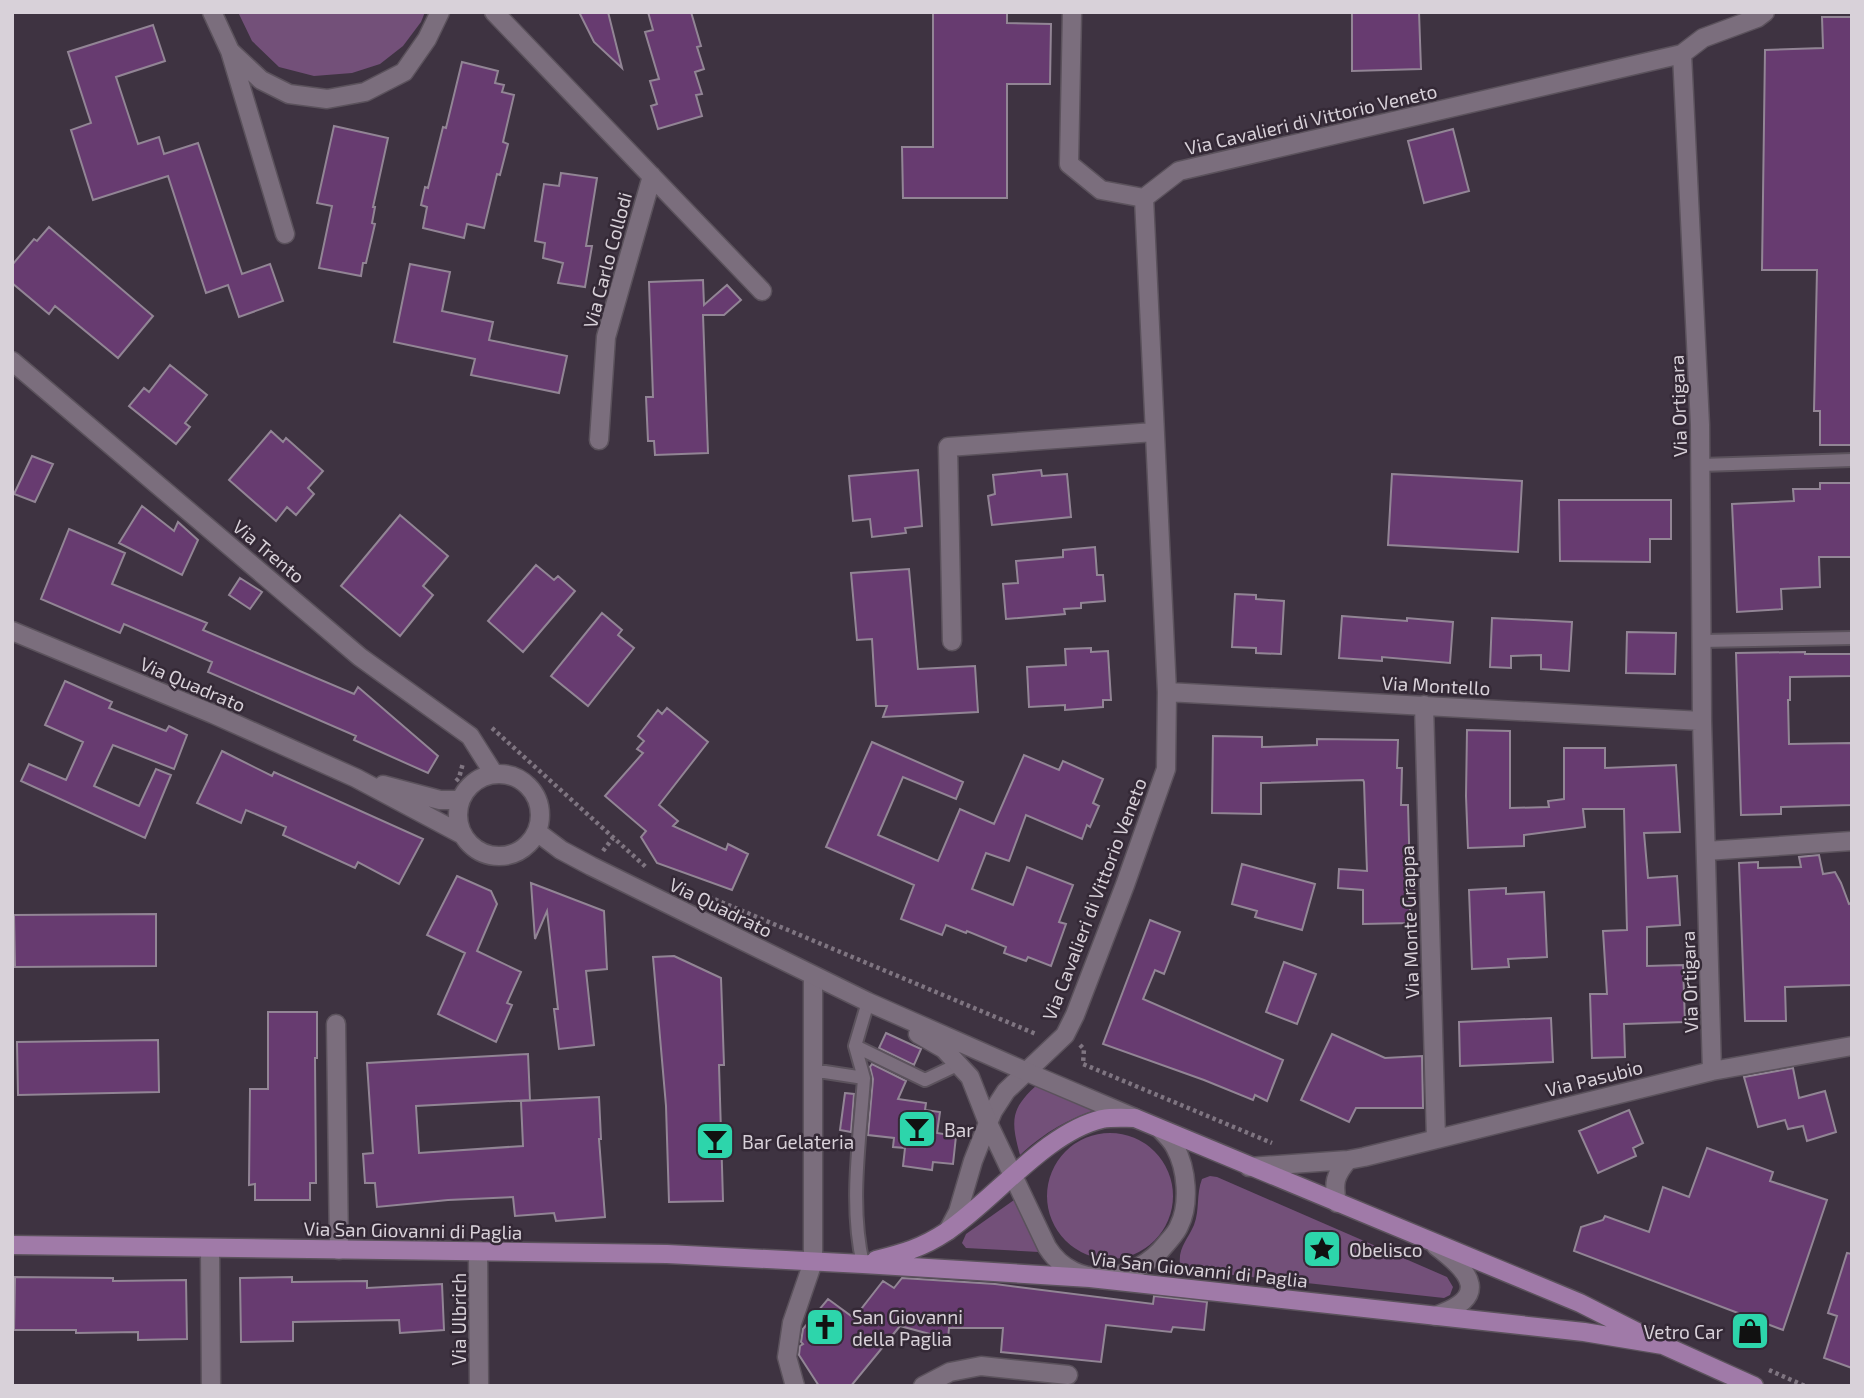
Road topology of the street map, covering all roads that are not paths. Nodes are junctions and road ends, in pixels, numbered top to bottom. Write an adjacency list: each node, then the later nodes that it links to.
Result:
1 (212, 12): 6 (street)
2 (440, 12): 6 (street)
3 (494, 12): 8 (street, Via Carlo Collodi)
4 (1072, 12): 9 (street)
5 (1765, 12): 7 (street)
6 (230, 51): 10 (street)
7 (1682, 54): 9 (street, Via Cavalieri di Vittorio Veneto); 16 (street, Via Ortigara)
8 (652, 176): 11 (street, Via Carlo Collodi); 14 (street, Via Carlo Collodi)
9 (1144, 198): 13 (street, Via Cavalieri di Vittorio Veneto)
10 (285, 234)
11 (762, 291)
12 (12, 361): 24 (street, Via Trento)
13 (1154, 432): 19 (street); 21 (street, Via Cavalieri di Vittorio Veneto)
14 (599, 440)
15 (1852, 460): 16 (lane)
16 (1701, 465): 20 (street, Via Ortigara)
17 (12, 631): 25 (street, Via Quadrato)
18 (1852, 638): 20 (lane)
19 (952, 641)
20 (1702, 641): 23 (street, Via Ortigara)
21 (1167, 692): 22 (street, Via Montello); 40 (street, Via Cavalieri di Vittorio Veneto)
22 (1424, 705): 23 (street, Via Montello); 45 (street, Via Monte Grappa)
23 (1702, 721): 30 (street, Via Ortigara)
24 (494, 774): 26 (street); 27 (street)
25 (356, 778): 26 (street, Via Quadrato); 28 (street, Via Quadrato)
26 (460, 800): 28 (street)
27 (537, 832): 28 (street, Via Quadrato); 31 (street, Via Quadrato)
28 (463, 835)
29 (1852, 841): 30 (street)
30 (1706, 851): 38 (street, Via Ortigara)
31 (813, 976): 32 (street, Via Quadrato); 39 (street)
32 (868, 1002): 33 (street, Via Quadrato); 35 (lane)
33 (891, 1012): 37 (street); 40 (street, Via Quadrato)
34 (336, 1024): 54 (street)
35 (855, 1046): 37 (lane); 41 (lane)
36 (1852, 1046): 38 (street, Via Pasubio)
37 (959, 1064): 43 (street)
38 (1712, 1070): 45 (street, Via Pasubio)
39 (813, 1072): 41 (lane); 56 (street)
40 (1026, 1072): 42 (street, Via Quadrato); 43 (street, Via Cavalieri di Vittorio Veneto)
41 (864, 1078): 57 (lane)
42 (1135, 1118): 44 (main road); 48 (main road)
43 (988, 1123): 48 (street); 50 (street, Via Cavalieri di Vittorio Veneto)
44 (1161, 1130): 47 (main road); 58 (street)
45 (1436, 1139): 46 (street, Via Pasubio)
46 (1348, 1160): 47 (street, Via Pasubio); 49 (street)
47 (1249, 1167): 49 (main road)
48 (1013, 1176): 50 (main road); 58 (street)
49 (1337, 1203): 51 (main road)
50 (948, 1231): 57 (main road)
51 (1429, 1241): 59 (street); 60 (main road)
52 (12, 1245): 53 (main road, Via San Giovanni di Paglia)
53 (210, 1248): 54 (main road, Via San Giovanni di Paglia); 62 (street)
54 (339, 1251): 55 (main road, Via San Giovanni di Paglia)
55 (478, 1252): 56 (main road, Via San Giovanni di Paglia); 63 (street, Via Ulbrich)
56 (813, 1262): 57 (main road, Via San Giovanni di Paglia); 64 (street)
57 (863, 1264): 58 (main road, Via San Giovanni di Paglia)
58 (1090, 1278): 59 (main road, Via San Giovanni di Paglia)
59 (1435, 1316): 60 (main road, Via San Giovanni di Paglia)
60 (1662, 1345): 66 (main road)
61 (1068, 1375): 65 (street)
62 (211, 1386)
63 (479, 1386)
64 (795, 1386)
65 (923, 1386)
66 (1754, 1386)

